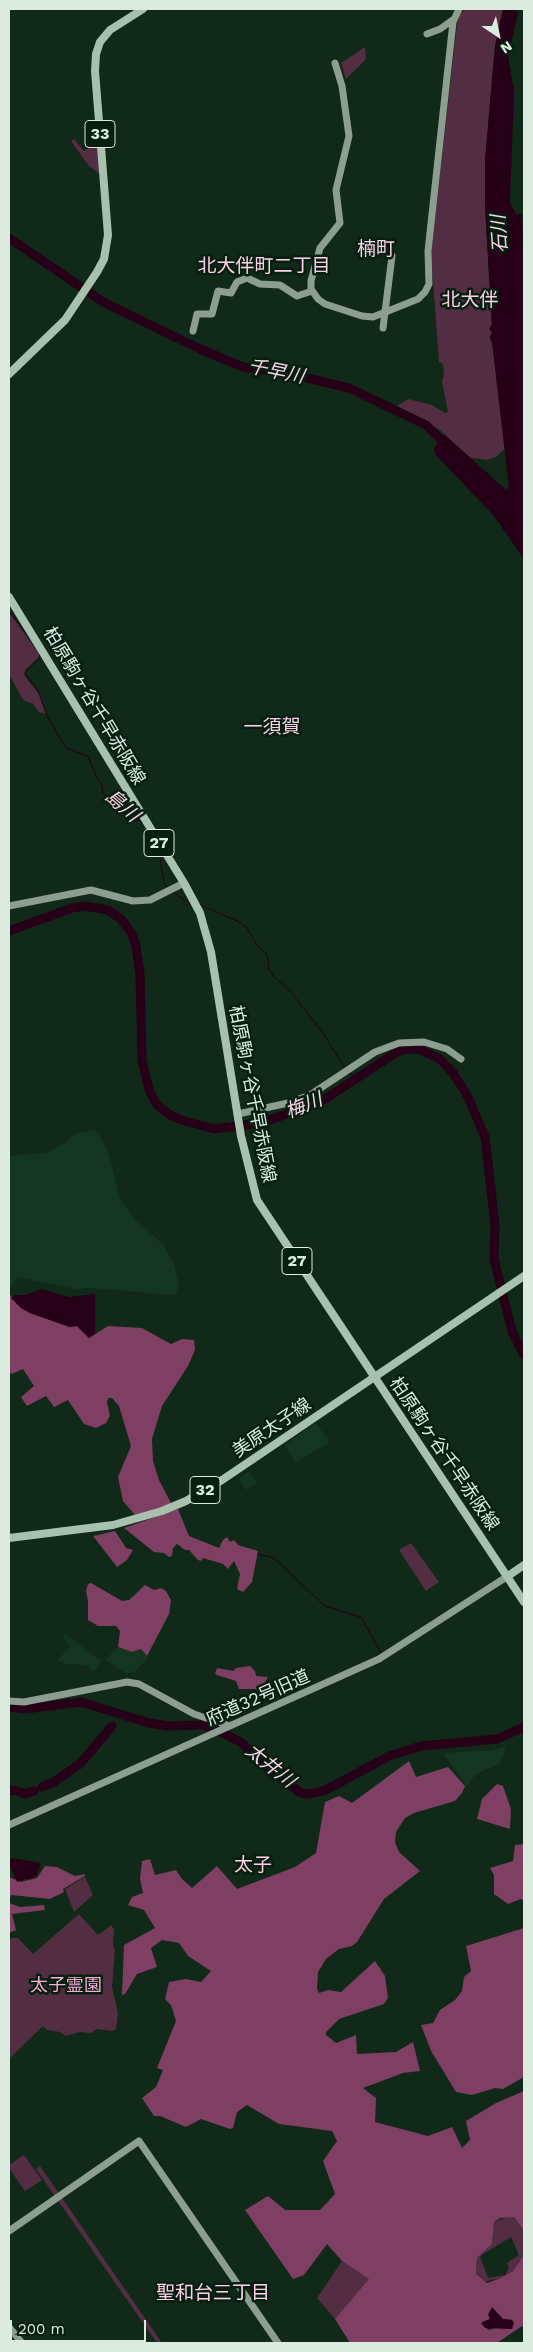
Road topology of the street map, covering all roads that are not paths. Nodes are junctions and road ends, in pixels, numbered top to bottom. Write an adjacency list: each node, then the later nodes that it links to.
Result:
1 (143, 9): 11 (main road, 33)
2 (459, 9): 3 (street)
3 (454, 19): 4 (street); 8 (street)
4 (427, 34)
5 (335, 63): 7 (street)
6 (392, 256): 8 (street)
7 (312, 291): 8 (street); 10 (street)
8 (386, 312): 9 (street)
9 (383, 328)
10 (193, 332)
11 (9, 374)
12 (9, 597): 13 (main road, 柏原駒ヶ谷千早赤阪線 / 27)
13 (184, 883): 14 (street); 16 (main road, 柏原駒ヶ谷千早赤阪線 / 27)
14 (9, 906)
15 (461, 1059): 16 (street)
16 (238, 1115): 18 (main road, 柏原駒ヶ谷千早赤阪線 / 27)
17 (524, 1276): 18 (main road, 美原太子線 / 32)
18 (374, 1377): 19 (main road, 美原太子線 / 32); 21 (main road, 柏原駒ヶ谷千早赤阪線 / 27)
19 (9, 1538)
20 (524, 1565): 21 (main road)
21 (508, 1576): 22 (main road, 柏原駒ヶ谷千早赤阪線 / 27); 24 (street, 府道32号旧道)
22 (524, 1602)
23 (9, 1701): 24 (street)
24 (228, 1727): 25 (street, 府道32号旧道)
25 (9, 1825)
26 (9, 2231): 29 (street)
27 (9, 2327): 28 (street)
28 (22, 2343)
29 (278, 2343)

